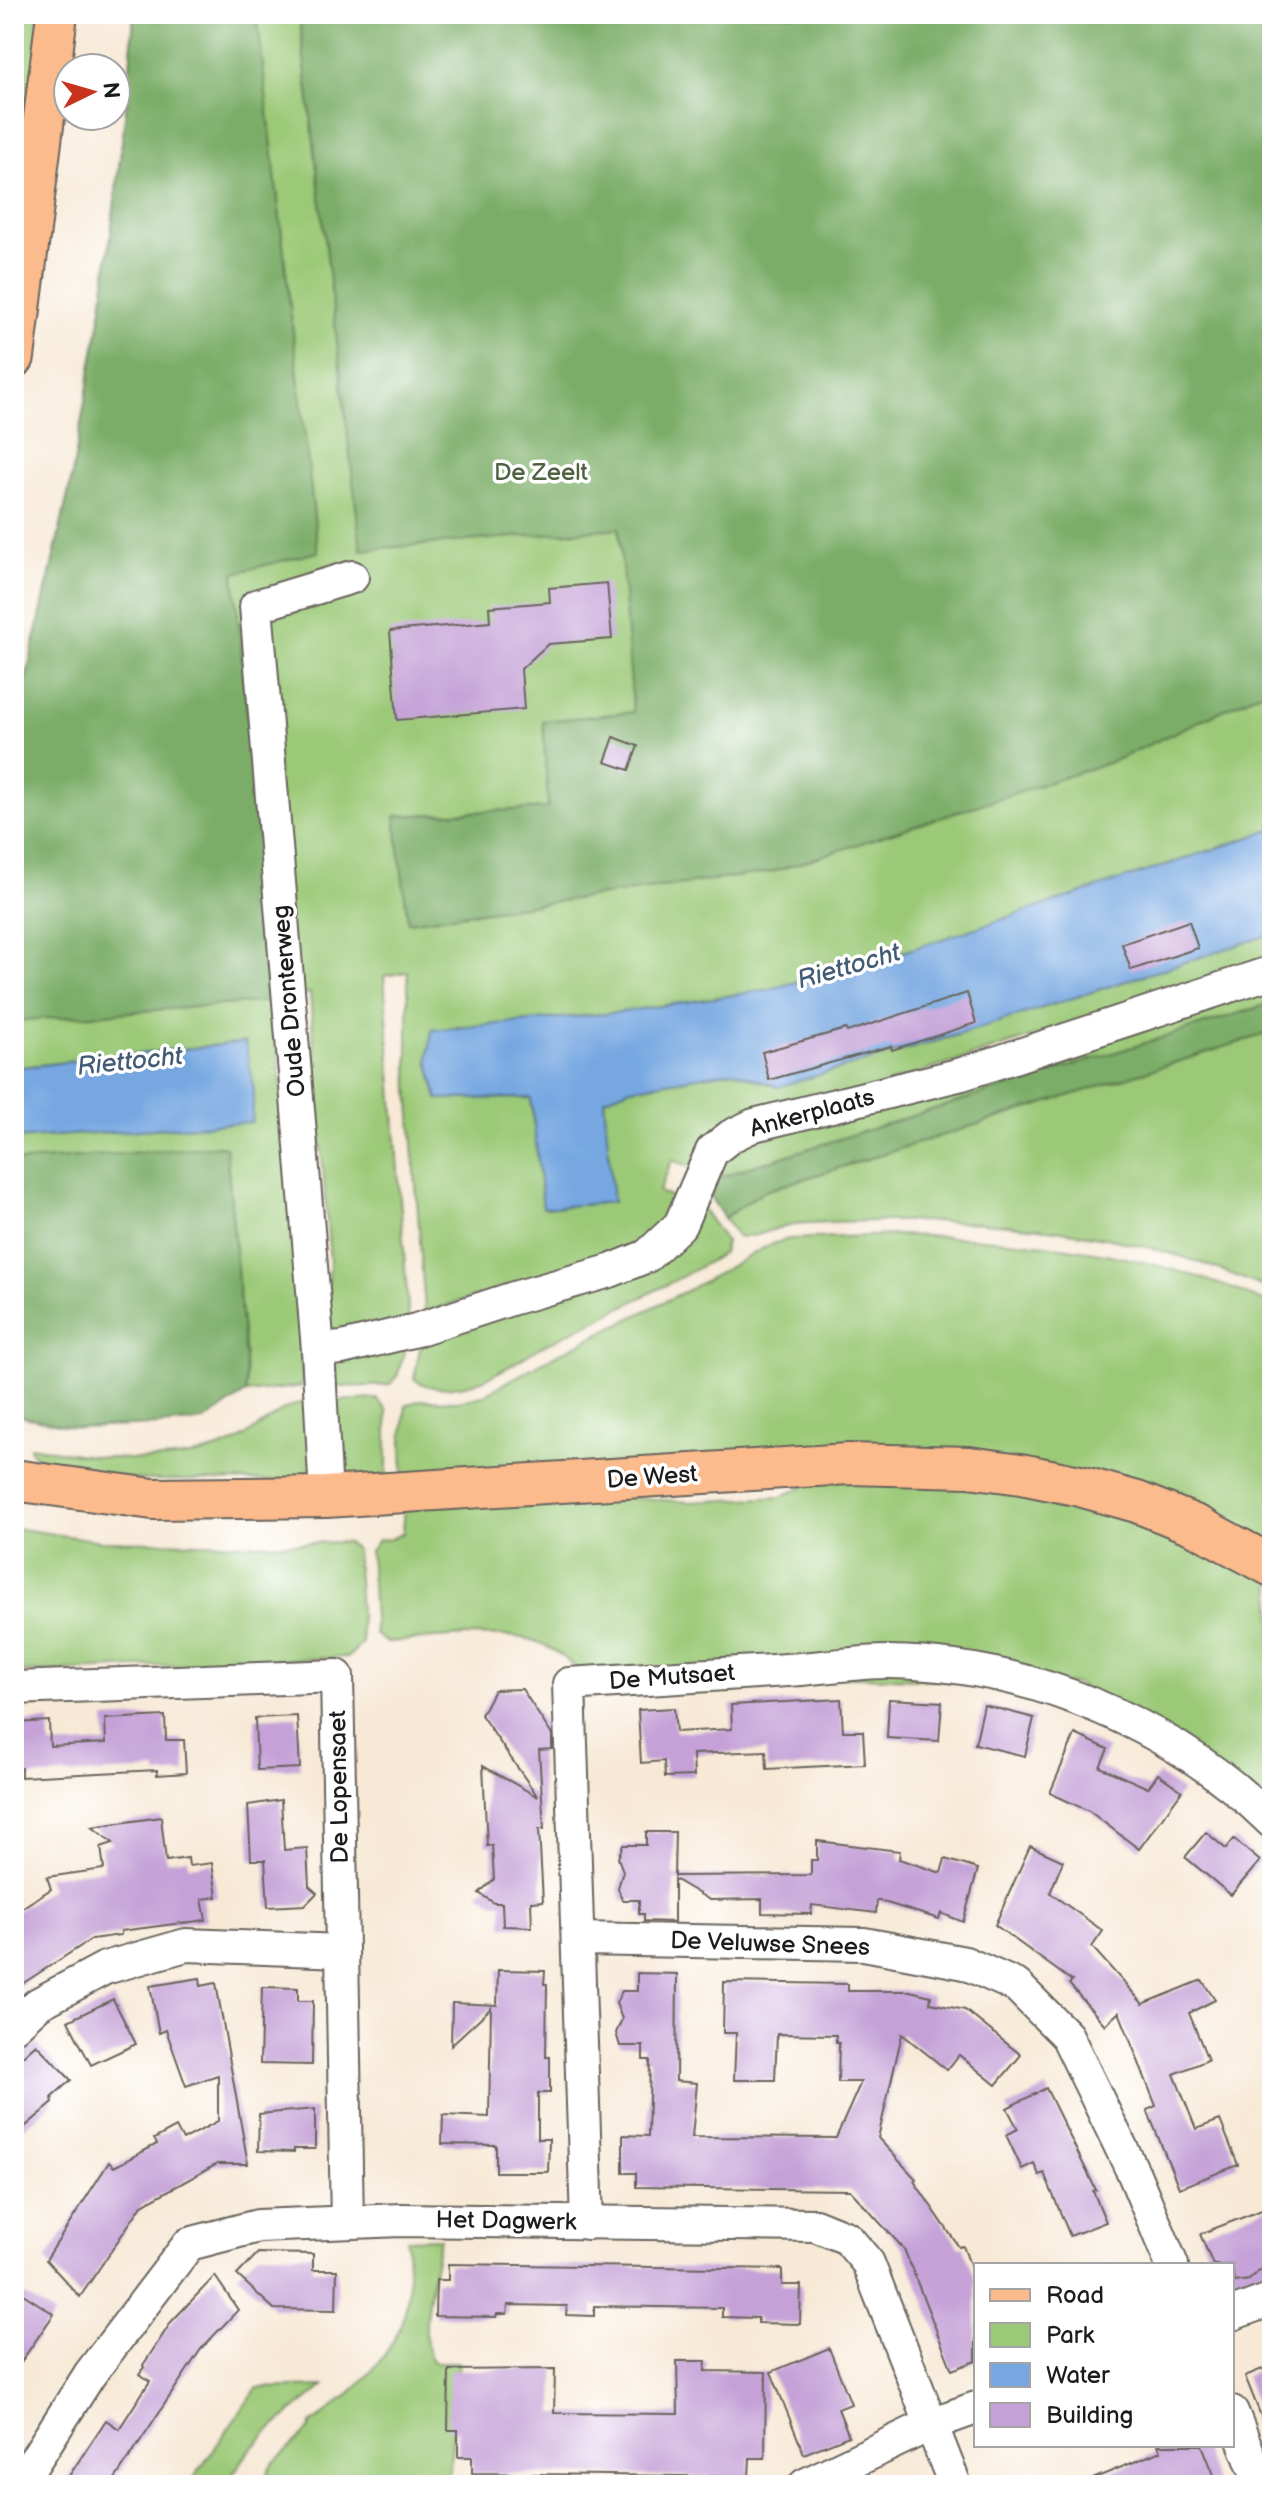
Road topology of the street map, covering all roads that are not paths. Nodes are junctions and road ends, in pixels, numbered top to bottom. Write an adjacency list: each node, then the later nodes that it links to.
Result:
1 (57, 14): 2 (main road)
2 (14, 357)
3 (352, 577): 5 (street, Oude Dronterweg)
4 (1272, 972): 5 (street, Ankerplaats)
5 (318, 1350): 7 (street, Oude Dronterweg)
6 (14, 1480): 7 (main road, De West)
7 (326, 1497): 8 (main road, De West)
8 (1272, 1566)
9 (14, 1688): 12 (street, De Lopensaet)
10 (1272, 1822): 11 (street, De Mutsaet)
11 (578, 1939): 15 (street, De Mutsaet); 16 (street, De Veluwse Snees)
12 (342, 1951): 13 (street); 14 (street, De Lopensaet)
13 (14, 2026)
14 (347, 2222): 15 (street, Het Dagwerk); 22 (street, Het Dagwerk)
15 (587, 2223): 21 (street, Het Dagwerk)
16 (1171, 2263)
17 (1272, 2299): 18 (street)
18 (1234, 2313)
19 (974, 2409): 21 (street)
20 (1234, 2417): 25 (street)
21 (931, 2424): 23 (street); 24 (street, Het Dagwerk)
22 (19, 2485)
23 (805, 2485)
24 (955, 2485)
25 (1261, 2485)

